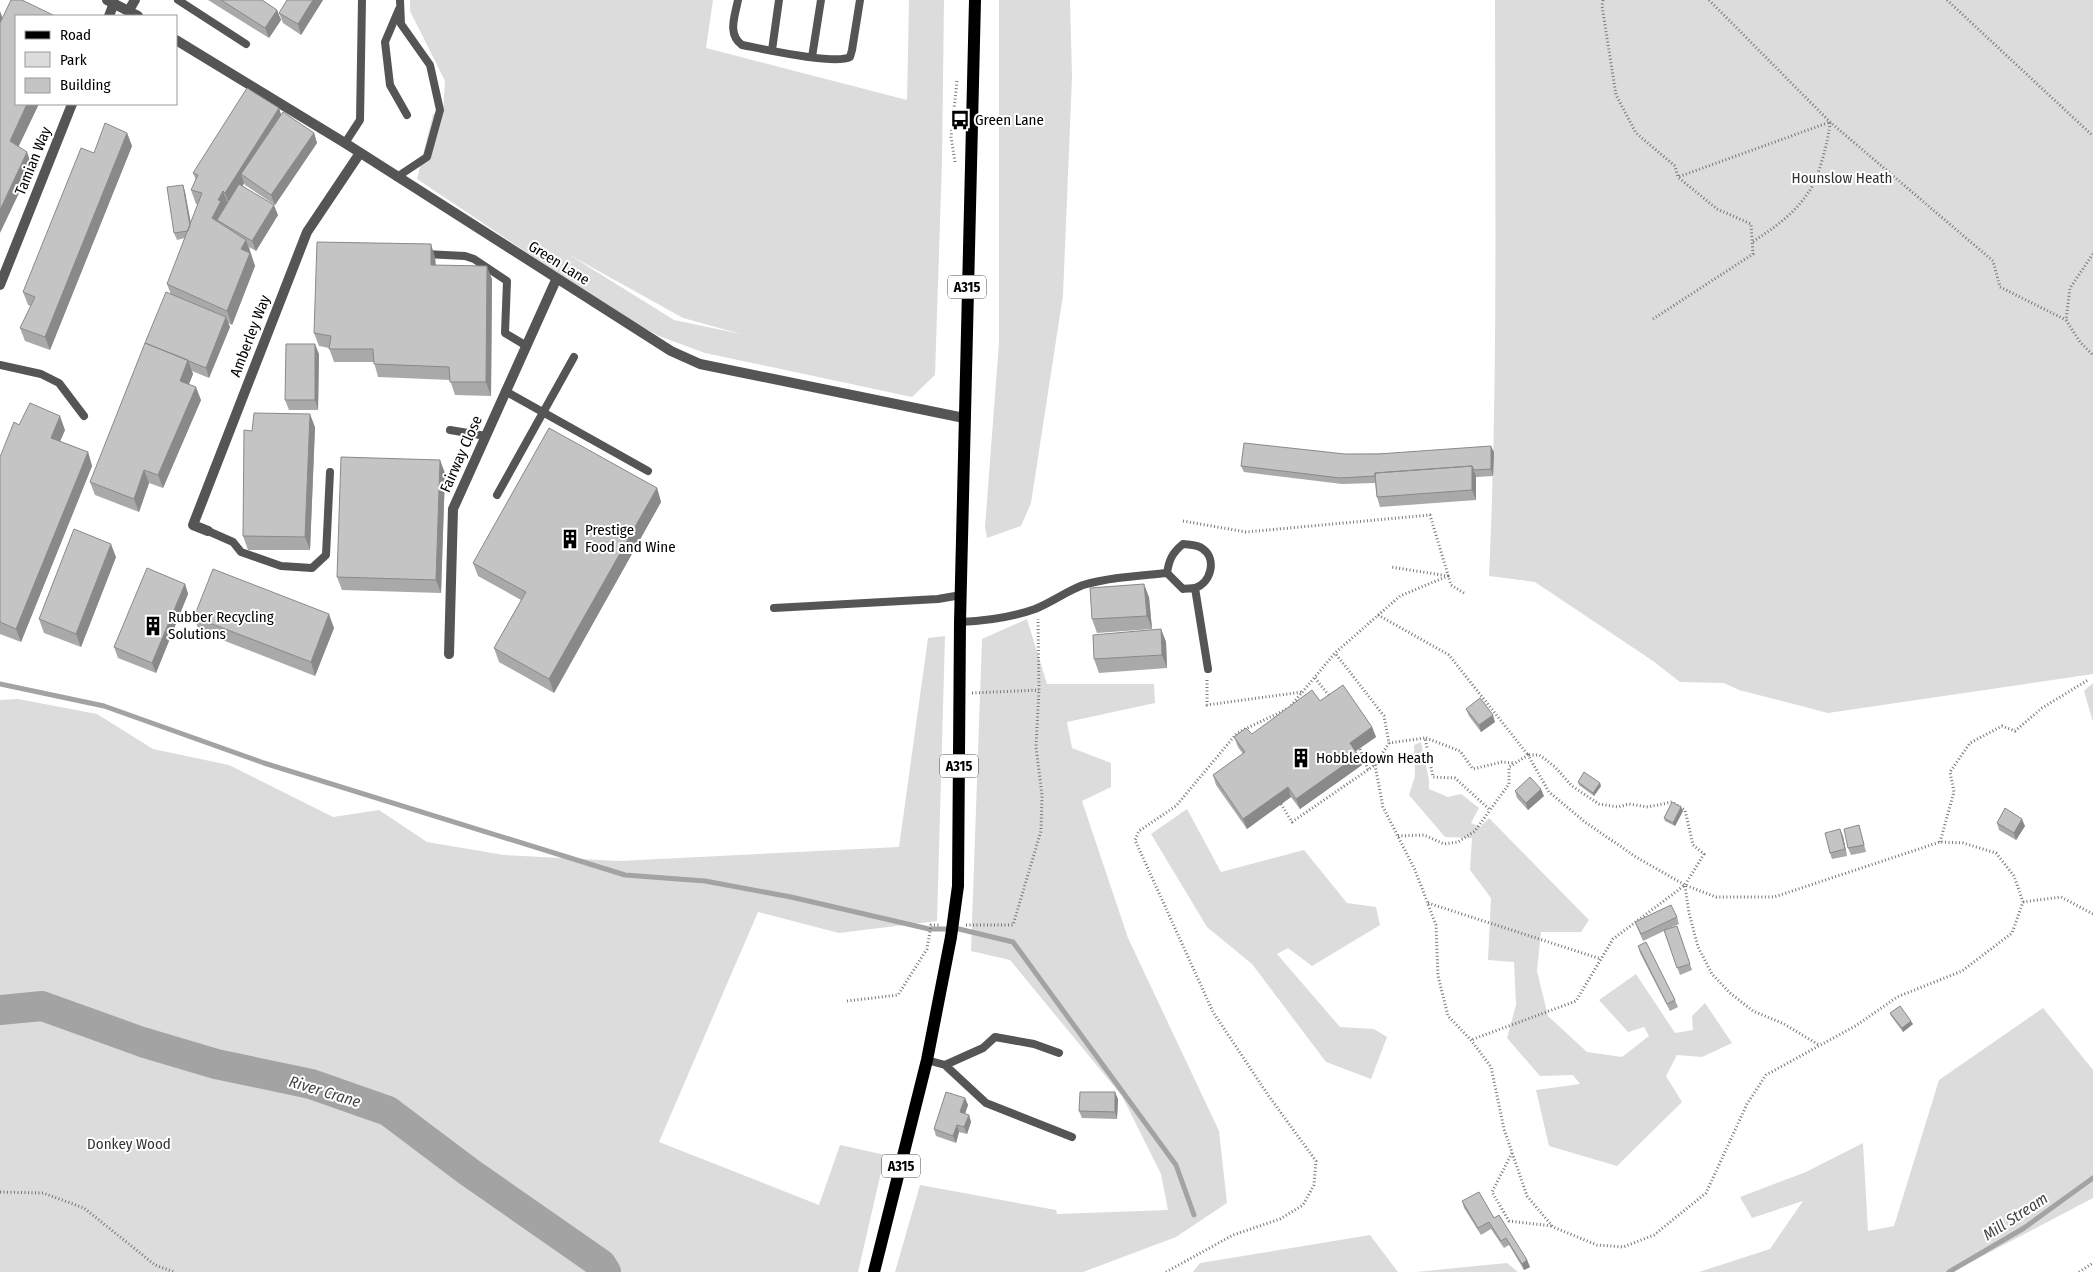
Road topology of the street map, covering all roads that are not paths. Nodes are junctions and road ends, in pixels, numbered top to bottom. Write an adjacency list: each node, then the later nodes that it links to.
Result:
1 (135, 0): 11 (street)
2 (178, 0): 15 (lane)
3 (362, 0): 20 (lane)
4 (738, 0): 16 (lane)
5 (779, 0): 16 (lane)
6 (821, 0): 17 (lane)
7 (860, 0): 17 (lane)
8 (975, 0): 32 (main road, A315)
9 (111, 2): 11 (street); 12 (street)
10 (400, 3): 19 (lane); 22 (lane)
11 (128, 10): 13 (street)
12 (109, 15)
13 (136, 15)
14 (178, 41): 20 (street, Green Lane)
15 (246, 44)
16 (772, 50): 17 (lane)
17 (812, 57)
18 (72, 105): 25 (street, Tamian Way)
19 (407, 115)
20 (344, 143): 21 (street, Green Lane)
21 (360, 153): 22 (street, Green Lane); 38 (street, Amberley Way)
22 (397, 177): 24 (street, Green Lane)
23 (418, 253): 26 (lane)
24 (556, 280): 26 (street, Fairway Close); 32 (street, Green Lane)
25 (0, 285)
26 (525, 345): 29 (street, Fairway Close)
27 (574, 357): 30 (lane)
28 (0, 365): 31 (lane)
29 (505, 391): 30 (lane); 34 (street, Fairway Close)
30 (544, 412): 35 (lane); 37 (lane)
31 (84, 416)
32 (964, 418): 41 (main road, A315)
33 (450, 430): 34 (lane)
34 (486, 436): 44 (street, Fairway Close)
35 (648, 471)
36 (330, 472): 38 (lane)
37 (497, 494)
38 (208, 531)
39 (1167, 573): 40 (lane); 40 (lane); 43 (lane)
40 (1196, 588): 45 (lane)
41 (961, 594): 42 (lane); 43 (main road, A315)
42 (774, 608)
43 (960, 622): 47 (main road, A315)
44 (449, 654)
45 (1208, 669)
46 (1059, 1053): 48 (lane)
47 (927, 1060): 48 (lane); 50 (main road, A315)
48 (945, 1065): 49 (lane)
49 (1072, 1137)
50 (874, 1272)

